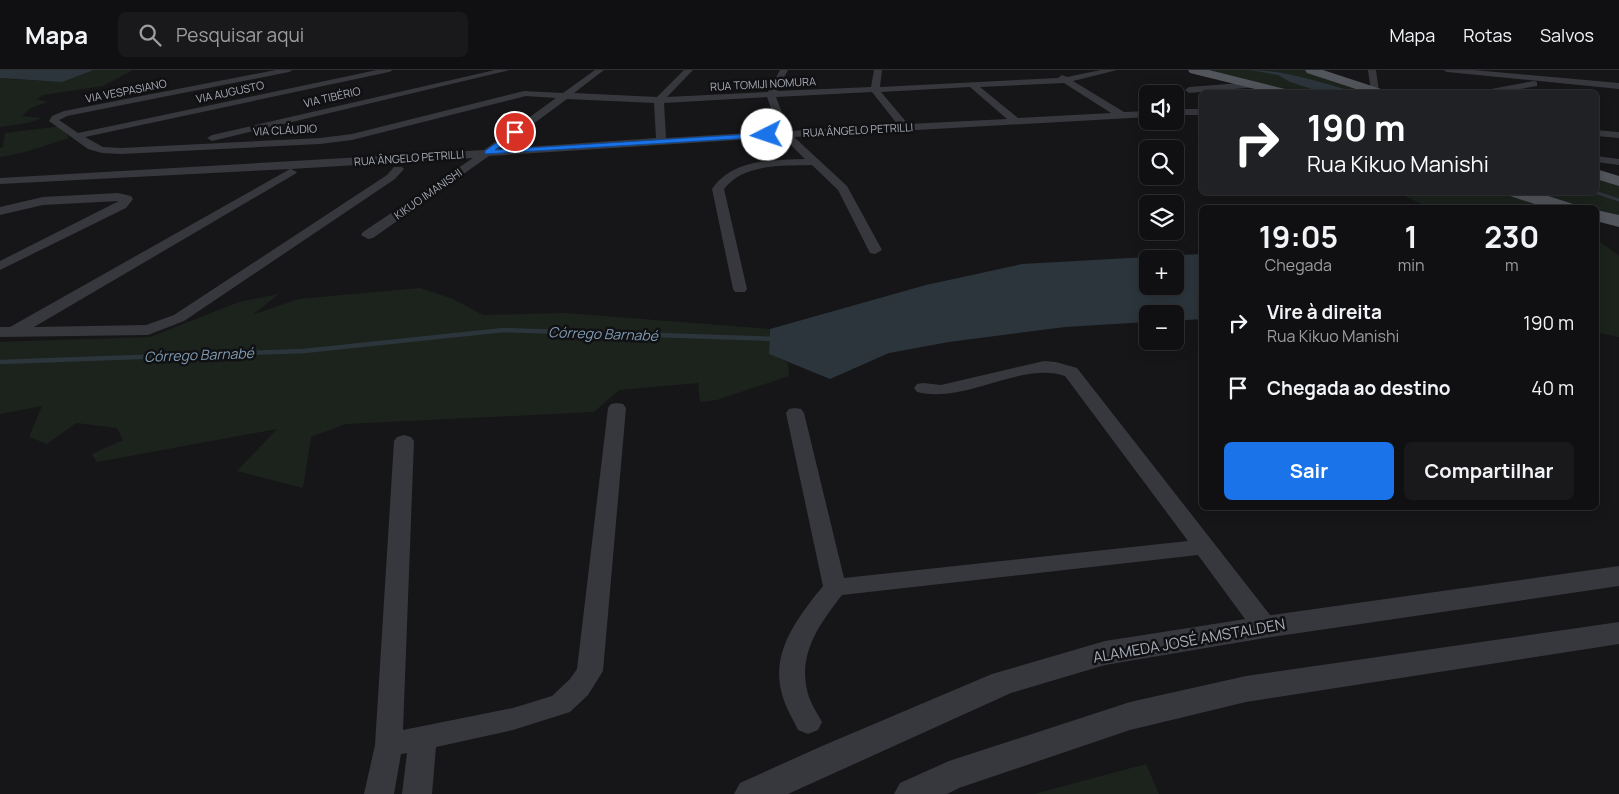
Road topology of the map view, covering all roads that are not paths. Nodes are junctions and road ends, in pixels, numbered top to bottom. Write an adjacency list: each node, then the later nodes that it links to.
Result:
1 (289, 70): 37 (street, VIA VESPASIANO)
2 (389, 70): 43 (street, VIA AUGUSTO)
3 (506, 70): 16 (street, VIA TIBÉRIO)
4 (600, 70): 31 (street, KIKUO IMANISHI)
5 (689, 70): 32 (street)
6 (784, 70): 30 (street)
7 (878, 70): 23 (street)
8 (1113, 70): 17 (street, RUA TOMIJI NOMURA)
9 (1194, 70): 20 (main road)
10 (1312, 70): 26 (main road)
11 (1372, 70): 27 (street)
12 (1447, 70): 15 (street)
13 (457, 72): 16 (street)
14 (1045, 72): 17 (street)
15 (1531, 77): 21 (street); 28 (street)
16 (473, 78): 18 (street); 45 (street, VIA TIBÉRIO)
17 (1067, 80): 19 (street, RUA TOMIJI NOMURA); 36 (street)
18 (490, 83)
19 (972, 85): 23 (street, RUA TOMIJI NOMURA); 38 (street)
20 (1254, 85): 24 (street); 25 (main road)
21 (1619, 86)
22 (507, 88): 29 (street, RUA TOMIJI NOMURA)
23 (875, 90): 30 (street, RUA TOMIJI NOMURA); 39 (street)
24 (1189, 90)
25 (1273, 90)
26 (1370, 90)
27 (1376, 90)
28 (1496, 90)
29 (526, 94): 31 (street, RUA TOMIJI NOMURA); 45 (street, VIA CLÁUDIO)
30 (770, 95): 32 (street, RUA TOMIJI NOMURA); 41 (street)
31 (560, 99): 32 (street, RUA TOMIJI NOMURA); 46 (street, KIKUO IMANISHI)
32 (659, 100): 44 (street)
33 (1184, 112): 34 (street)
34 (1199, 112)
35 (1139, 114): 36 (street, RUA ÂNGELO PETRILLI)
36 (1121, 115): 38 (street, RUA ÂNGELO PETRILLI)
37 (55, 118): 43 (street, VIA CLÁUDIO)
38 (1015, 121): 39 (street, RUA ÂNGELO PETRILLI)
39 (905, 127): 41 (street, RUA ÂNGELO PETRILLI)
40 (1599, 132): 42 (street)
41 (785, 134): 44 (street, RUA ÂNGELO PETRILLI); 48 (street)
42 (1619, 135)
43 (76, 136): 45 (street, VIA CLÁUDIO)
44 (661, 142): 46 (street, RUA ÂNGELO PETRILLI)
45 (164, 149)
46 (487, 153): 50 (street, RUA ÂNGELO PETRILLI); 61 (street, KIKUO IMANISHI)
47 (1599, 159): 49 (street)
48 (815, 162): 62 (street); 64 (street)
49 (1619, 162)
50 (395, 164): 51 (street, RUA ÂNGELO PETRILLI); 52 (street); 65 (street)
51 (210, 169): 52 (street); 55 (street, RUA ÂNGELO PETRILLI)
52 (291, 172): 65 (street)
53 (1599, 175): 54 (main road)
54 (1619, 180)
55 (0, 181)
56 (1526, 195): 57 (main road)
57 (1557, 205)
58 (0, 211): 63 (street)
59 (1599, 216): 60 (main road)
60 (1619, 221)
61 (368, 235)
62 (875, 250)
63 (0, 266)
64 (740, 289)
65 (7, 332)
66 (923, 388): 70 (street)
67 (616, 408): 76 (street)
68 (795, 413): 72 (street)
69 (404, 440): 77 (street)
70 (1205, 547): 72 (street); 73 (street)
71 (1619, 576): 73 (street, ALAMEDA JOSÉ AMSTALDEN)
72 (834, 587): 75 (street)
73 (1265, 627): 80 (street, ALAMEDA JOSÉ AMSTALDEN)
74 (1619, 633): 81 (street)
75 (808, 722)
76 (423, 737): 77 (street); 79 (street)
77 (389, 745): 78 (street)
78 (379, 794)
79 (417, 794)
80 (752, 794)
81 (912, 794)

